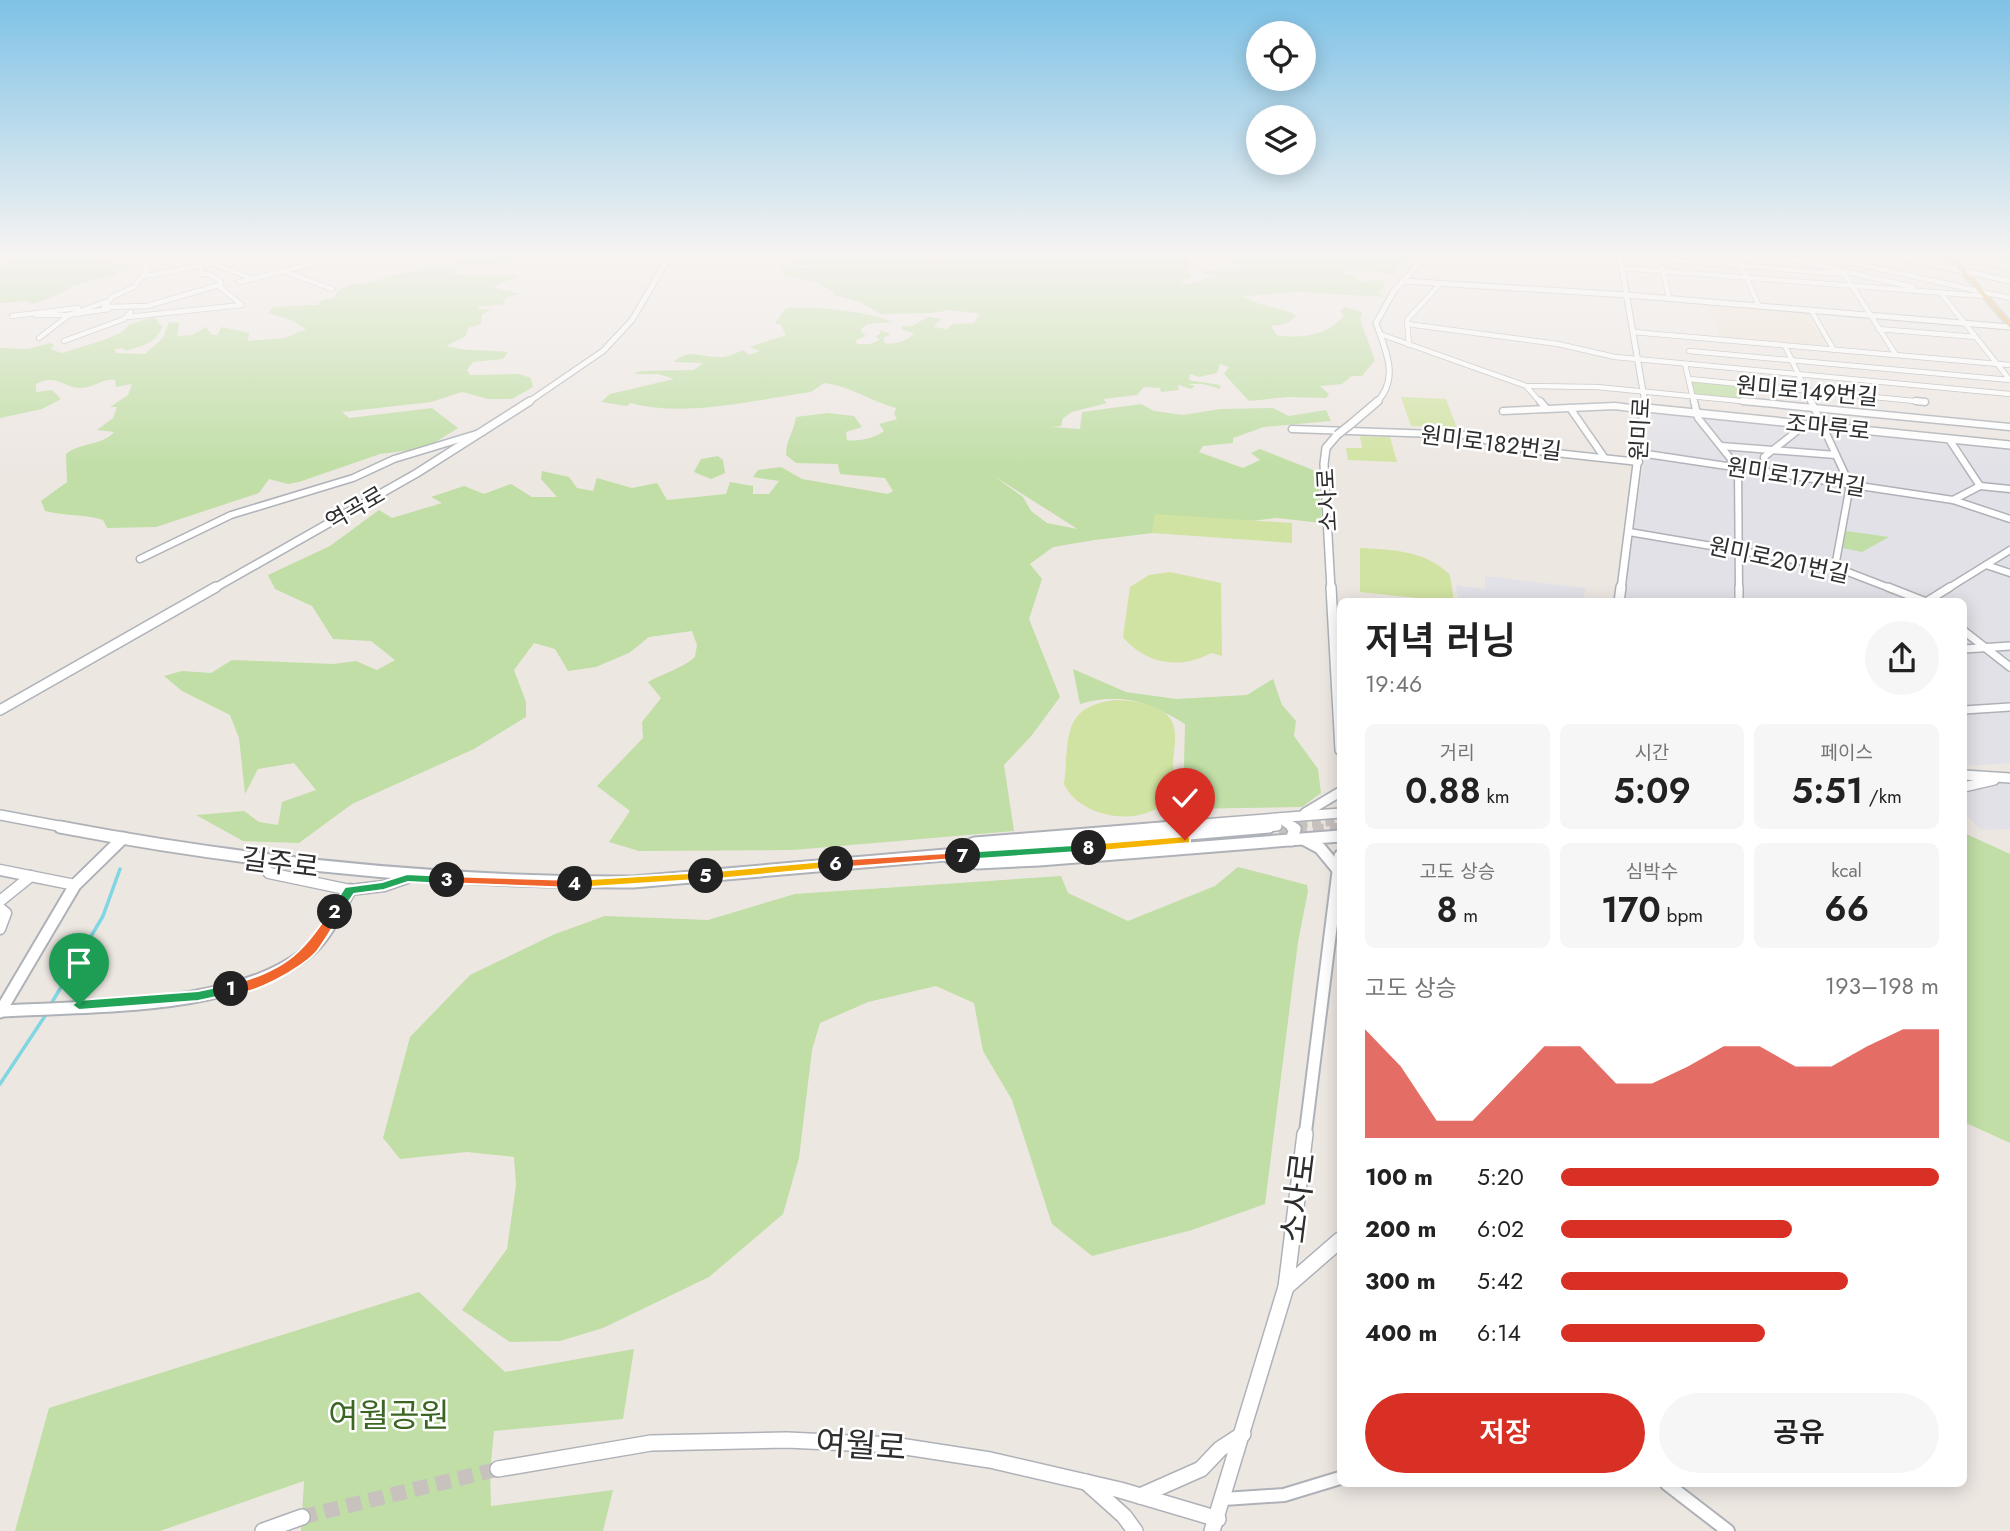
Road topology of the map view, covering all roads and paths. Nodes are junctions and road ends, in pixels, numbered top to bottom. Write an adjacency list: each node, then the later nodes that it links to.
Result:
1 (47, 328): 15 (street)
2 (97, 328): 16 (street)
3 (624, 328): 46 (street, 역곡로)
4 (1378, 328): 13 (street)
5 (1407, 328): 17 (street)
6 (1441, 328): 22 (street)
7 (1632, 328): 12 (street, 원미로)
8 (1822, 328): 19 (street)
9 (1878, 328): 21 (street)
10 (1883, 328): 14 (street)
11 (1969, 328): 14 (street)
12 (1633, 332): 18 (street); 22 (street, 원미로)
13 (1380, 334): 17 (street); 47 (street, 소사로, bridge)
14 (1976, 337): 25 (street)
15 (39, 338)
16 (64, 341)
17 (1409, 345): 30 (street)
18 (1785, 346): 19 (street); 23 (street)
19 (1834, 350): 21 (street)
20 (1689, 351): 23 (street)
21 (1896, 355): 25 (street)
22 (1638, 359): 24 (street); 31 (street, 원미로)
23 (1792, 360): 27 (street); 29 (street)
24 (1685, 364): 27 (street); 28 (street)
25 (1998, 364): 26 (street); 29 (street)
26 (2010, 365)
27 (1799, 375): 32 (street); 33 (street)
28 (1689, 379): 32 (street, 원미로149번길); 34 (street)
29 (2010, 380)
30 (1526, 386): 31 (street); 38 (street)
31 (1643, 391): 34 (street); 39 (street, 원미로)
32 (1808, 391): 35 (street, 원미로149번길); 37 (street)
33 (2010, 394)
34 (1693, 396): 37 (street); 41 (street)
35 (1925, 402)
36 (1570, 408): 38 (street); 39 (street); 53 (street)
37 (1815, 408): 43 (street); 44 (street)
38 (1548, 409): 40 (street)
39 (1646, 409): 41 (street, 조마루로); 54 (street, 원미로)
40 (1503, 411)
41 (1697, 414): 42 (street, 조마루로); 49 (street)
42 (1795, 424): 43 (street, 조마루로); 51 (street)
43 (1823, 426): 48 (street, 조마루로); 52 (street)
44 (2010, 427)
45 (1292, 429): 47 (street, 원미로182번길)
46 (483, 432): 65 (street); 80 (street, 역곡로)
47 (1340, 433): 53 (street, 원미로182번길); 78 (street, 소사로)
48 (1949, 439): 50 (street, 조마루로); 58 (street)
49 (1721, 446): 51 (street); 55 (street)
50 (2010, 446)
51 (1774, 448): 52 (street); 56 (street)
52 (1836, 455): 57 (street)
53 (1604, 457): 54 (street, 원미로182번길)
54 (1639, 458): 55 (street, 원미로177번길); 62 (street, 원미로)
55 (1738, 468): 56 (street, 원미로177번길); 63 (street)
56 (1765, 472): 57 (street, 원미로177번길)
57 (1850, 485): 60 (street, 원미로177번길); 67 (street)
58 (1980, 486): 59 (street); 60 (street)
59 (2010, 489)
60 (1953, 500): 61 (street, 원미로177번길)
61 (2010, 519)
62 (1629, 532): 63 (street, 원미로201번길); 69 (street, 원미로)
63 (1738, 550): 67 (street, 원미로201번길); 70 (street)
64 (2010, 550): 66 (street)
65 (140, 559)
66 (1986, 565): 68 (street); 72 (street)
67 (1835, 567): 71 (street, 원미로201번길)
68 (2010, 573)
69 (1620, 598)
70 (1739, 598)
71 (1916, 598)
72 (1932, 598)
73 (1967, 633): 75 (street)
74 (2010, 646): 75 (street)
75 (1985, 648): 76 (street); 77 (street)
76 (1967, 649)
77 (2010, 667)
78 (1337, 696)
79 (2010, 707): 81 (street)
80 (0, 710)
81 (1967, 710)
82 (1967, 775): 83 (street)
83 (2006, 778): 84 (street)
84 (1967, 786)
85 (1337, 794): 88 (street)
86 (1337, 814): 88 (street, 길주로)
87 (0, 815): 90 (street, 길주로)
88 (1281, 823): 92 (street); 93 (street, 길주로)
89 (1337, 836): 91 (street, 길주로)
90 (123, 838): 94 (street, 길주로); 99 (street)
91 (1305, 839): 92 (street, 길주로); 95 (street)
92 (1291, 840): 93 (street, 길주로)
93 (939, 855): 98 (street, 길주로)
94 (257, 860): 98 (street, 길주로); 100 (street)
95 (1337, 867)
96 (0, 870): 97 (street)
97 (31, 876): 99 (street); 102 (street)
98 (407, 878): 100 (street)
99 (75, 885): 105 (street)
100 (350, 890): 105 (street)
101 (1337, 893): 107 (street, 소사로)
102 (0, 901)
103 (0, 908): 104 (street)
104 (0, 929)
105 (0, 1012)
106 (1337, 1243): 107 (street)
107 (1286, 1287): 108 (street, 소사로)
108 (1243, 1434): 113 (street); 114 (street, 소사로)
109 (498, 1469): 111 (street, 여월로)
110 (1337, 1480): 114 (street)
111 (1086, 1482): 113 (street, 여월로); 118 (street)
112 (1671, 1487): 119 (street)
113 (1140, 1496): 116 (street, 여월로)
114 (1224, 1499): 116 (street, 소사로)
115 (302, 1517): 117 (street)
116 (1215, 1525)
117 (263, 1531)
118 (1135, 1531)
119 (1728, 1531)

